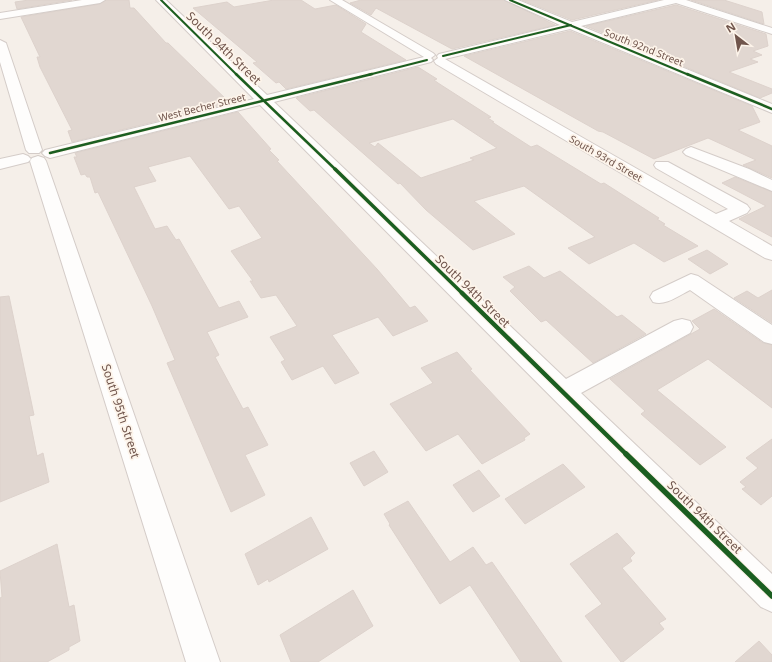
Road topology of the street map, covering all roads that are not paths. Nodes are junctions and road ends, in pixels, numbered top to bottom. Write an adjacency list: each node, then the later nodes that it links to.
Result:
1 (100, 0): 6 (street)
2 (161, 0): 11 (street, South 94th Street)
3 (335, 0): 10 (street, South 93rd Street)
4 (510, 0): 7 (street, South 92nd Street)
5 (676, 0): 7 (street, West Becher Street); 8 (street)
6 (0, 16)
7 (571, 25): 10 (street, West Becher Street); 12 (street, South 92nd Street)
8 (772, 31)
9 (0, 43): 14 (street, South 95th Street)
10 (435, 58): 11 (street, West Becher Street); 19 (street, South 93rd Street)
11 (264, 100): 14 (street, West Becher Street); 25 (street, South 94th Street)
12 (772, 109)
13 (691, 152): 17 (street)
14 (36, 156): 15 (street, West Becher Street); 27 (street, South 95th Street)
15 (0, 164)
16 (662, 165): 18 (street)
17 (772, 186)
18 (708, 191): 19 (street); 20 (street)
19 (682, 202): 20 (street, South 93rd Street)
20 (715, 221): 21 (street, South 93rd Street)
21 (772, 254)
22 (660, 297): 24 (street)
23 (682, 327): 25 (street)
24 (772, 336)
25 (563, 392): 26 (street, South 94th Street)
26 (772, 596)
27 (203, 662)

